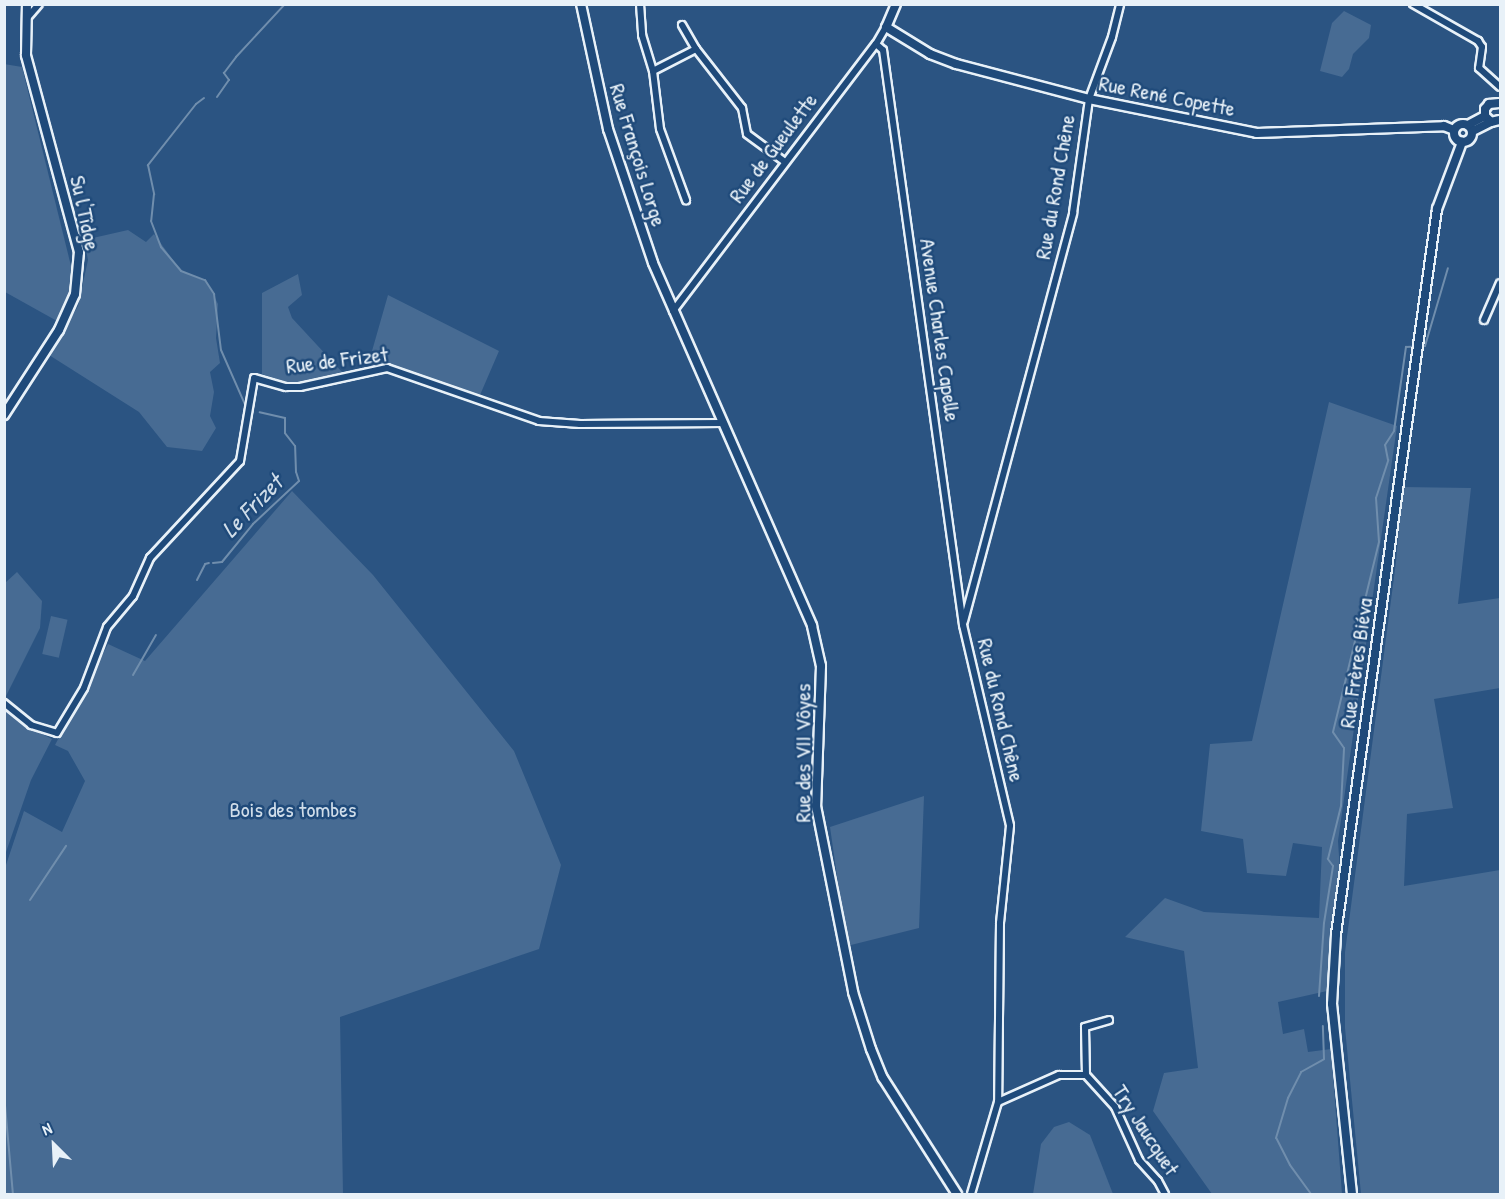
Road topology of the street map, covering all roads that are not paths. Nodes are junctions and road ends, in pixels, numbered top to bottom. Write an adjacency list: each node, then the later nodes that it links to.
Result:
1 (27, 4): 10 (street, Su l'Tîdge)
2 (39, 4): 10 (street)
3 (581, 4): 26 (street, Rue François Lorge)
4 (640, 4): 15 (street)
5 (896, 4): 12 (street, Rue de Gueulette)
6 (1120, 4): 17 (street, Rue du Rond Chêne)
7 (1413, 4): 9 (street)
8 (1425, 4): 9 (street)
9 (1427, 14): 16 (street)
10 (25, 21): 28 (street, Su l'Tîdge)
11 (682, 25): 14 (street)
12 (886, 27): 13 (street, Rue de Gueulette); 17 (street, Rue René Copette)
13 (876, 44): 23 (street, Rue de Gueulette); 30 (street, Avenue Charles Capelle)
14 (696, 50): 15 (street); 23 (street)
15 (653, 71): 24 (street)
16 (1500, 87)
17 (1089, 99): 21 (street, Rue René Copette); 30 (street, Rue du Rond Chêne)
18 (1500, 102): 19 (street)
19 (1492, 120): 20 (street)
20 (1470, 128): 21 (street, Rue René Copette); 22 (street)
21 (1454, 130): 22 (street)
22 (1462, 142): 38 (street, Rue Frères Biéva)
23 (785, 162): 26 (street, Rue de Gueulette)
24 (686, 200)
25 (1500, 284): 27 (street)
26 (673, 311): 29 (street, Rue des VII Vôyes)
27 (1484, 320)
28 (4, 415)
29 (723, 423): 31 (street, Rue de Frizet); 35 (street, Rue des VII Vôyes)
30 (963, 625): 34 (street, Rue du Rond Chêne)
31 (4, 702)
32 (1109, 1020): 33 (street)
33 (1086, 1075): 34 (street, Try Jaucquet); 37 (street, Try Jaucquet)
34 (998, 1102): 36 (street, Rue du Rond Chêne)
35 (957, 1194)
36 (971, 1194)
37 (1165, 1194)
38 (1352, 1194)

